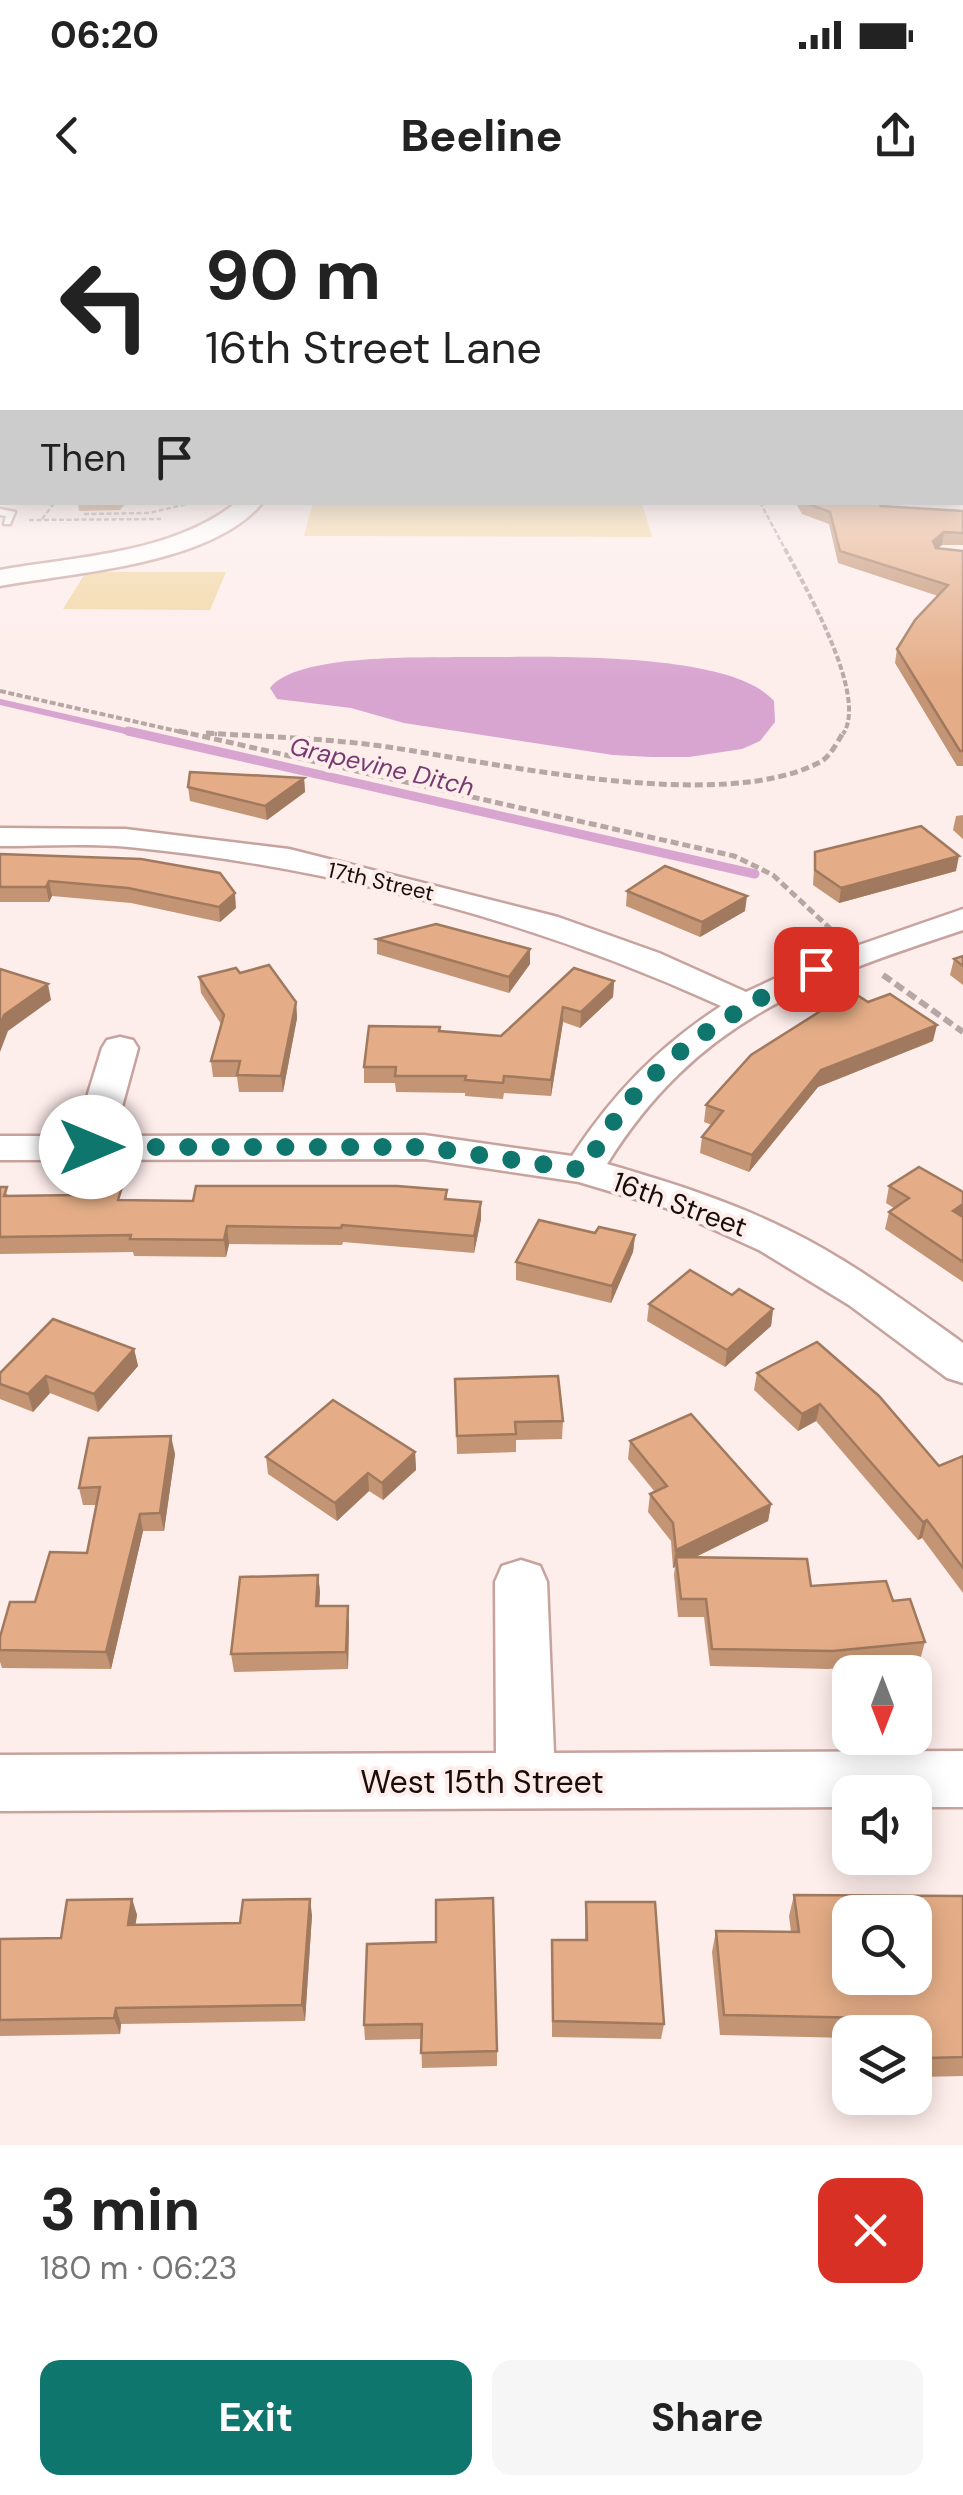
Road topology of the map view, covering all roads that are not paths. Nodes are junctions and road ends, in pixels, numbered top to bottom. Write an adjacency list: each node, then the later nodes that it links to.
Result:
1 (248, 505): 2 (street)
2 (0, 578)
3 (0, 837): 5 (street, 17th Street)
4 (963, 919): 5 (street)
5 (746, 1004): 9 (street)
6 (120, 1048): 7 (street)
7 (91, 1147): 8 (street, 16th Street); 9 (street, 16th Street)
8 (0, 1148)
9 (583, 1170): 10 (street, 16th Street)
10 (963, 1366)
11 (521, 1582): 14 (street)
12 (963, 1779): 14 (street, West 15th Street)
13 (0, 1783): 14 (street, West 15th Street)
14 (526, 1783)

